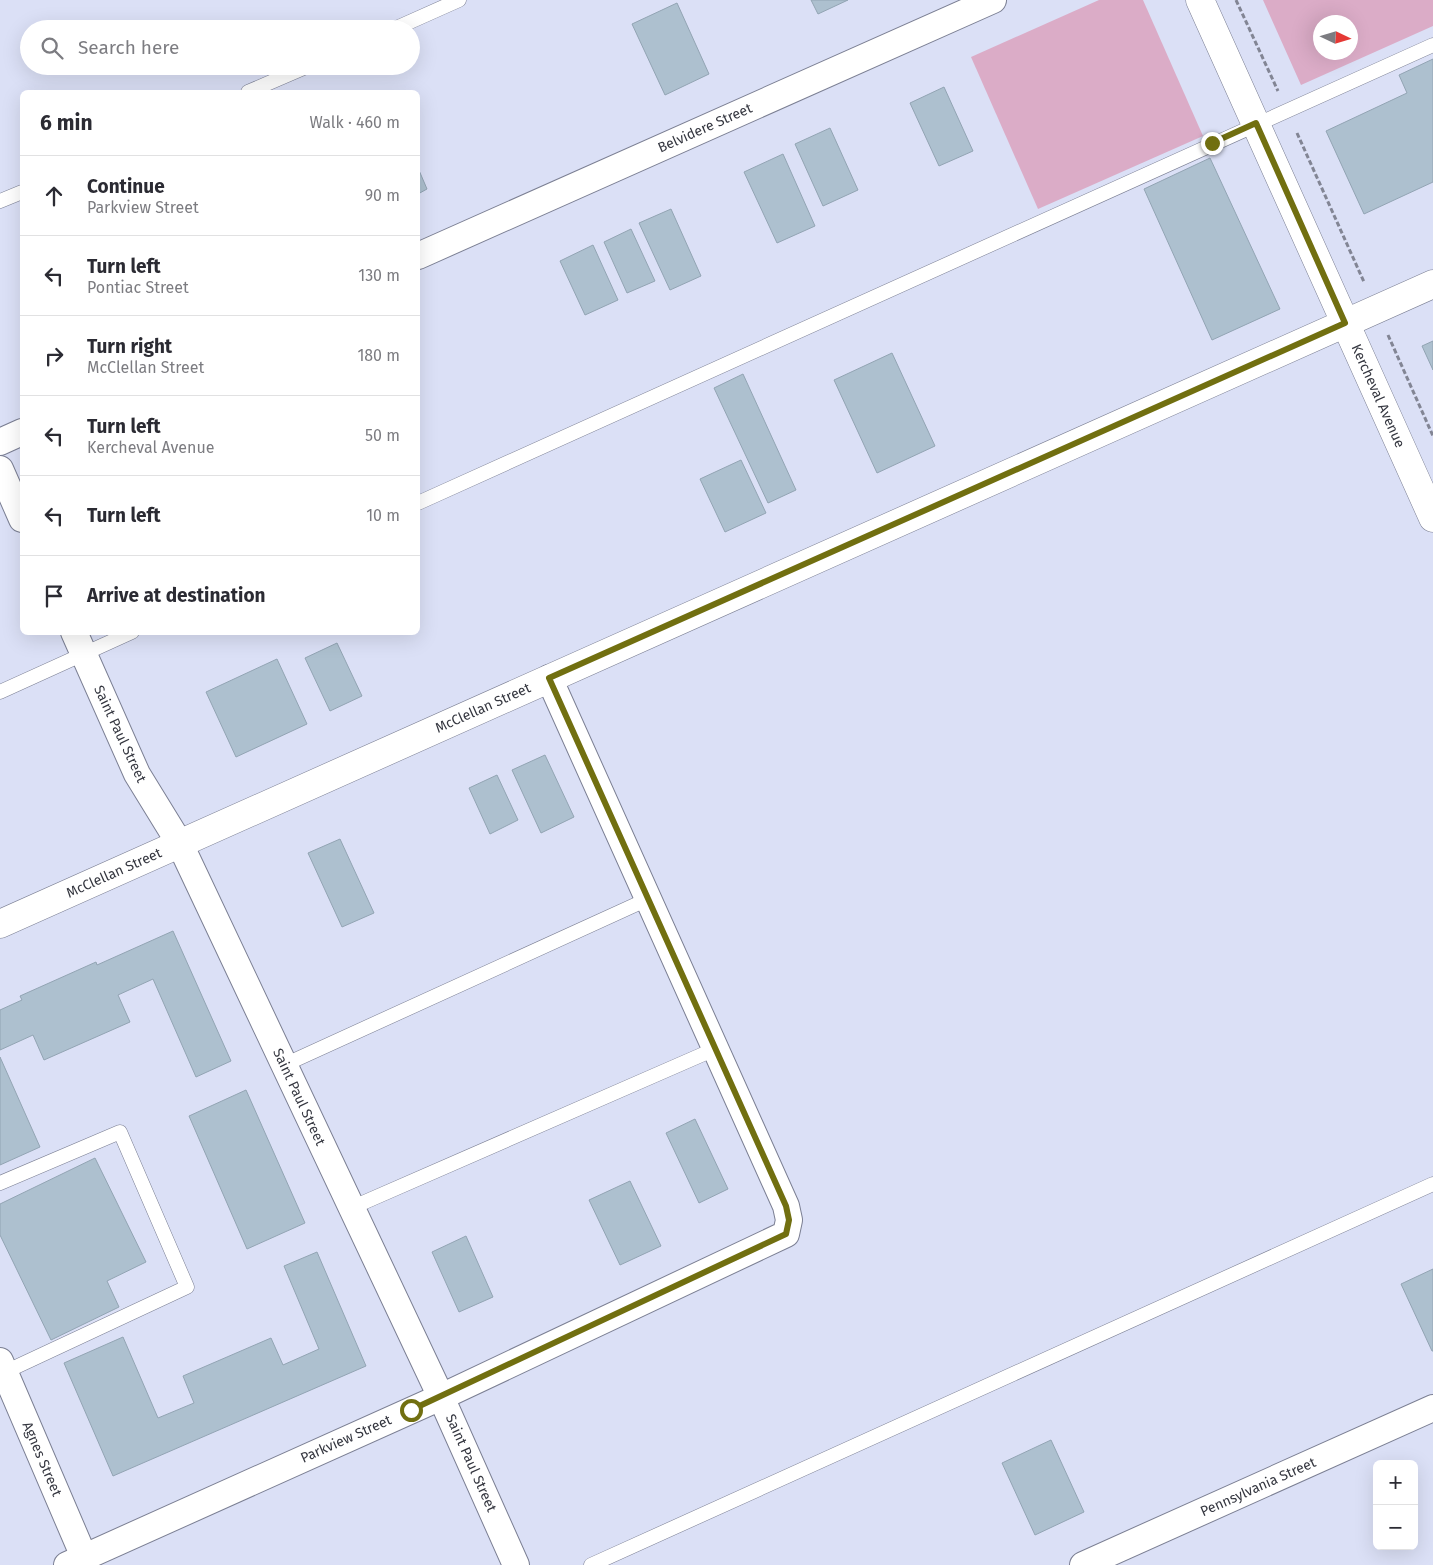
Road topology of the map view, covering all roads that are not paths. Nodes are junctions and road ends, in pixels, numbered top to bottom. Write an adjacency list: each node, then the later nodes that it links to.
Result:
1 (459, 0): 4 (lane)
2 (992, 0): 11 (street, Belvidere Street)
3 (1200, 0): 8 (street, Kercheval Avenue)
4 (414, 20)
5 (1433, 45): 8 (lane)
6 (287, 75): 7 (lane)
7 (253, 90)
8 (1256, 123): 13 (street, Kercheval Avenue); 17 (lane)
9 (20, 193): 10 (lane)
10 (0, 202)
11 (420, 255)
12 (1433, 284): 13 (street, McClellan Street)
13 (1345, 323): 19 (street, Kercheval Avenue); 22 (street, McClellan Street)
14 (20, 433): 15 (street)
15 (0, 442)
16 (0, 469): 18 (street)
17 (420, 502)
18 (20, 514)
19 (1433, 518)
20 (119, 635): 21 (lane)
21 (79, 644): 23 (lane); 24 (street, Saint Paul Street)
22 (549, 678): 24 (street, McClellan Street); 25 (street)
23 (0, 692)
24 (180, 844): 26 (street, McClellan Street); 28 (street, Saint Paul Street)
25 (648, 899): 27 (street); 28 (lane)
26 (0, 924)
27 (715, 1049): 31 (lane); 33 (street, Parkview Street)
28 (284, 1065): 31 (street, Saint Paul Street)
29 (0, 1184): 32 (lane)
30 (1433, 1184): 37 (lane)
31 (351, 1208): 33 (street, Saint Paul Street)
32 (2, 1367): 35 (street, Agnes Street)
33 (441, 1397): 35 (street, Parkview Street); 36 (street, Saint Paul Street)
34 (1433, 1408): 38 (street, Pennsylvania Street)
35 (76, 1561)
36 (516, 1565)
37 (591, 1565)
38 (1083, 1565)

